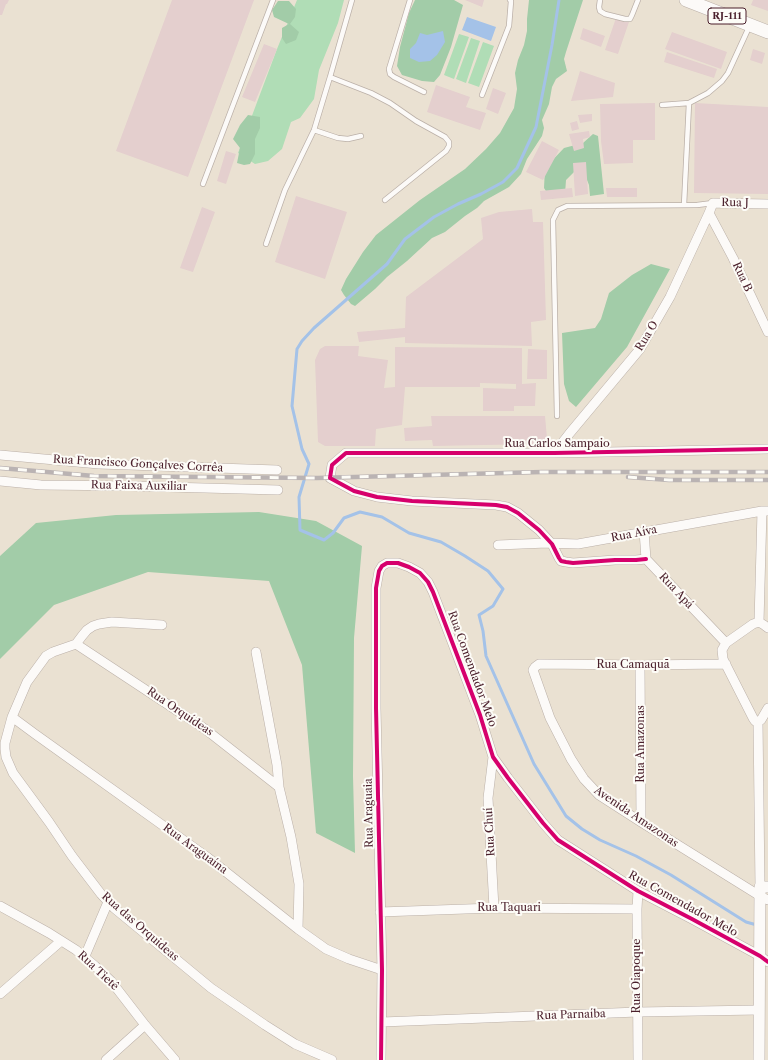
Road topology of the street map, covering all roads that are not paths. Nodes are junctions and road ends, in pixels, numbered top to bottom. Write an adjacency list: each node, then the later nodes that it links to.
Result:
1 (273, 0): 17 (lane)
2 (352, 0): 10 (lane)
3 (410, 0): 11 (lane)
4 (510, 0): 12 (lane)
5 (600, 0): 6 (lane)
6 (638, 0)
7 (686, 0): 8 (main road, RJ-111)
8 (750, 25): 9 (main road, RJ-111); 13 (lane)
9 (768, 32)
10 (330, 76): 15 (lane); 18 (lane)
11 (424, 92)
12 (482, 95)
13 (689, 103): 14 (lane); 21 (lane)
14 (662, 105)
15 (314, 130): 16 (lane); 23 (lane)
16 (361, 136)
17 (203, 184)
18 (385, 200)
19 (713, 203): 20 (street, Rua J); 21 (lane); 22 (street, Rua J)
20 (768, 204)
21 (684, 205): 25 (lane)
22 (709, 213): 24 (street, Rua B); 27 (street, Rua O)
23 (266, 244)
24 (768, 332)
25 (557, 416)
26 (768, 449): 27 (street, Rua Carlos Sampaio)
27 (554, 453): 34 (street, Rua Carlos Sampaio)
28 (0, 455): 29 (street, Rua Francisco Gonçalves Corrêa)
29 (277, 470)
30 (0, 481): 31 (street, Rua Faixa Auxiliar)
31 (278, 490)
32 (765, 511): 33 (street, Rua Aíva); 38 (street)
33 (644, 532): 34 (street, Rua Aíva); 36 (street)
34 (552, 544): 35 (street, Rua Aíva); 36 (street)
35 (498, 545)
36 (646, 558): 41 (street, Rua Apá)
37 (382, 566): 50 (street, Rua Comendador Melo); 59 (street, Rua Araguaia)
38 (759, 622): 40 (street); 41 (street)
39 (162, 625): 42 (street)
40 (768, 628)
41 (726, 643): 45 (street)
42 (76, 644): 48 (street, Rua das Orquideas); 51 (street, Rua Orquídeas)
43 (256, 652): 51 (street)
44 (539, 664): 46 (street, Rua Camaquã); 52 (street, Avenida Amazonas)
45 (726, 664): 46 (street, Rua Camaquã); 49 (street)
46 (640, 665): 52 (street, Rua Amazonas)
47 (768, 708): 49 (street)
48 (12, 717): 55 (street, Rua das Orquideas); 60 (street, Rua Araguaína)
49 (758, 721): 54 (street)
50 (494, 757): 53 (street, Rua Comendador Melo); 57 (street, Rua Chuí)
51 (279, 787): 60 (street)
52 (641, 822): 54 (street, Avenida Amazonas)
53 (638, 891): 58 (street, Rua Oiapoque); 63 (street, Rua Comendador Melo)
54 (763, 895): 63 (street)
55 (108, 902): 62 (street); 72 (street, Rua das Orquideas)
56 (0, 906): 61 (street, Rua Tietê)
57 (494, 908): 58 (street, Rua Taquari); 59 (street, Rua Taquari)
58 (637, 909): 67 (street, Rua Oiapoque)
59 (380, 912): 64 (street, Rua Araguaia)
60 (298, 928): 64 (street, Rua Araguaína)
61 (62, 940): 62 (street, Rua Tietê); 65 (street)
62 (85, 956): 69 (street, Rua Tietê)
63 (763, 956): 66 (street)
64 (382, 970): 68 (street, Rua Araguaia)
65 (0, 994)
66 (759, 1010): 67 (street, Rua Parnaíba); 75 (street)
67 (638, 1012): 68 (street, Rua Parnaíba); 74 (street, Rua Oiapoque)
68 (382, 1022): 73 (street, Rua Araguaia)
69 (145, 1025): 70 (street); 71 (street, Rua Tietê)
70 (106, 1060)
71 (175, 1060)
72 (332, 1060)
73 (381, 1060)
74 (638, 1060)
75 (759, 1060)

